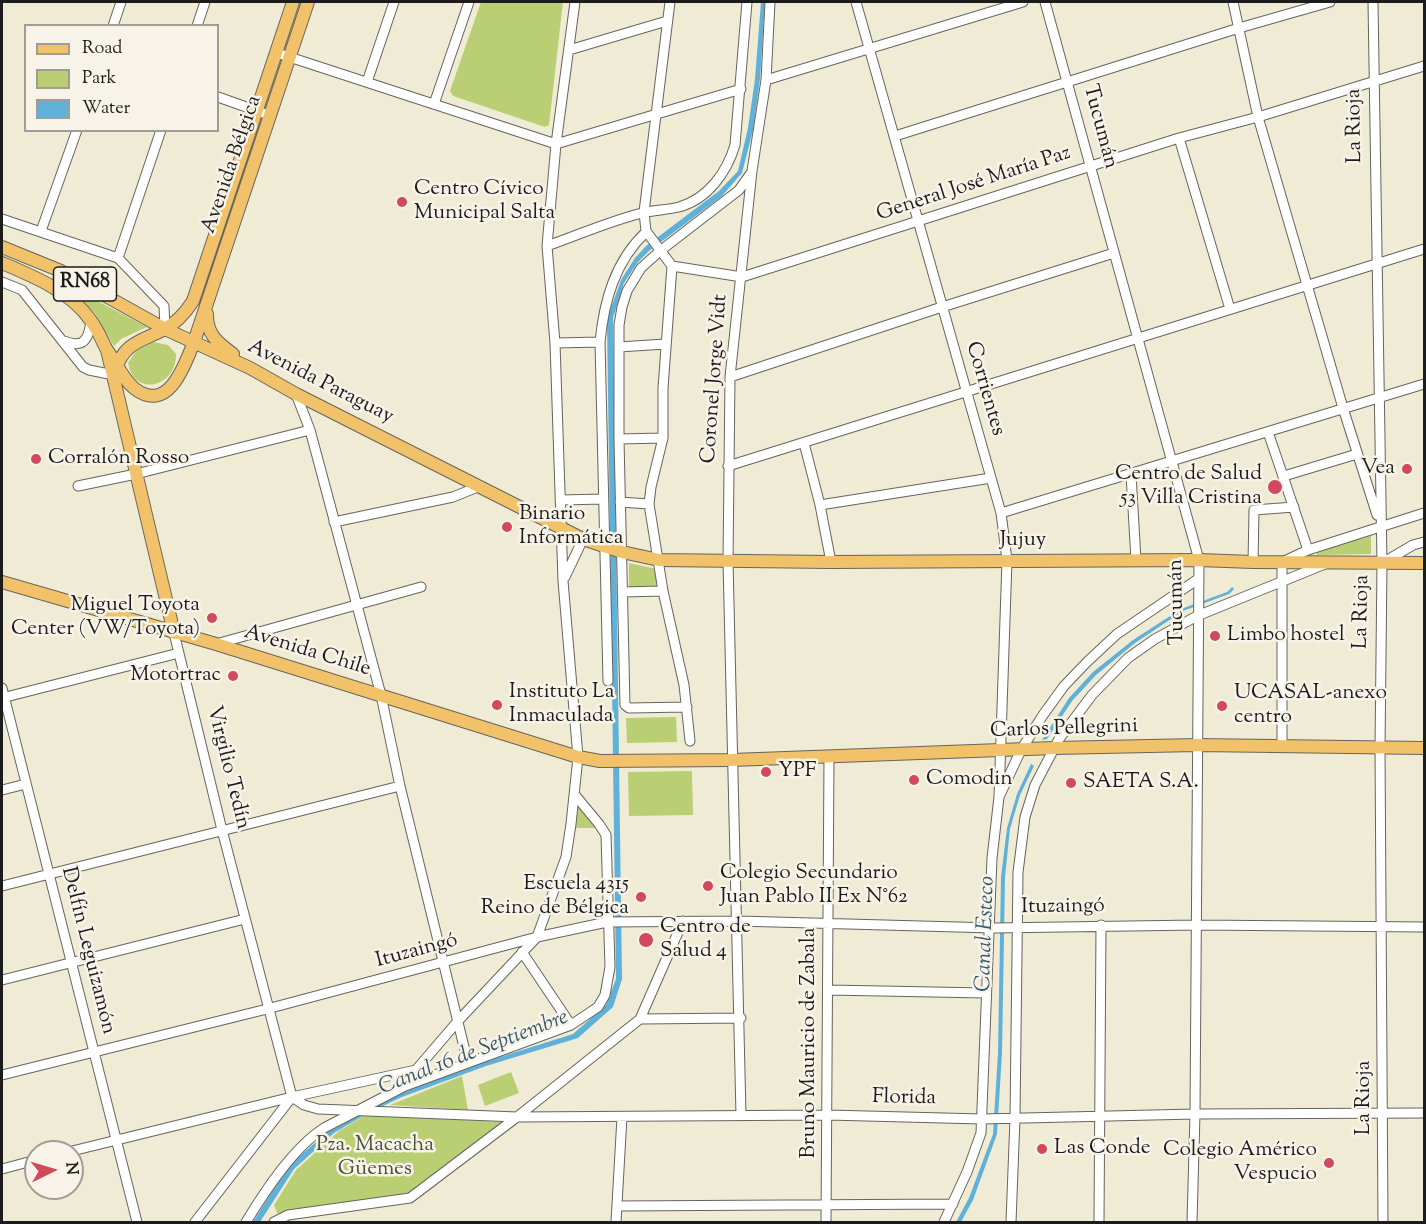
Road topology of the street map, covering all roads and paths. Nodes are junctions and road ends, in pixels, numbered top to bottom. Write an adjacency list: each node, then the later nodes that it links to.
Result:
1 (121, 2): 18 (street)
2 (205, 2): 19 (street)
3 (293, 2): 23 (main road, Avenida Bélgica)
4 (308, 2): 24 (main road, Avenida Bélgica)
5 (393, 2): 29 (street)
6 (469, 2): 32 (street)
7 (574, 2): 21 (street)
8 (670, 2): 17 (street)
9 (747, 2): 30 (street)
10 (770, 2): 26 (street, Coronel Jorge Vidt)
11 (856, 2): 22 (street, Corrientes)
12 (1023, 2): 22 (street)
13 (1046, 2): 27 (street, Tucumán)
14 (1233, 2): 20 (street)
15 (1330, 2): 20 (street)
16 (1372, 2): 28 (street, La Rioja)
17 (667, 21): 21 (street); 34 (street)
18 (114, 24)
19 (198, 24)
20 (1239, 28): 27 (street); 36 (street)
21 (569, 50): 41 (street)
22 (871, 50): 26 (street); 39 (street, Corrientes)
23 (276, 53): 24 (street); 33 (main road, Avenida Bélgica)
24 (290, 57): 29 (street); 35 (main road, Avenida Bélgica)
25 (1425, 66): 28 (street, General José María Paz)
26 (766, 80): 43 (street, Coronel Jorge Vidt)
27 (1067, 81): 39 (street); 42 (street, Tucumán)
28 (1373, 81): 36 (street, General José María Paz); 55 (street, La Rioja)
29 (367, 82): 32 (street)
30 (741, 89): 34 (street); 44 (street)
31 (219, 97): 33 (street)
32 (434, 104): 41 (street)
33 (258, 111): 35 (street); 65 (main road, Avenida Bélgica)
34 (657, 113): 41 (street); 44 (street)
35 (270, 116): 61 (main road, Avenida Bélgica)
36 (1258, 117): 40 (street, General José María Paz); 60 (street)
37 (76, 132): 47 (street)
38 (160, 132): 54 (street)
39 (895, 136): 46 (street, Corrientes)
40 (1179, 138): 42 (street, General José María Paz); 63 (street)
41 (556, 144): 49 (street)
42 (1091, 166): 46 (street, General José María Paz); 53 (street, Tucumán)
43 (752, 171): 52 (street); 58 (street, Coronel Jorge Vidt)
44 (644, 212): 48 (street); 49 (street)
45 (2, 219): 47 (street)
46 (918, 222): 58 (street, General José María Paz); 62 (street, Corrientes)
47 (41, 231): 54 (street)
48 (648, 234): 52 (street); 69 (street)
49 (547, 246): 70 (street)
50 (2, 247): 65 (main road, Avenida Paraguay / RN68)
51 (1425, 249): 55 (street)
52 (660, 251): 57 (street); 72 (street)
53 (1114, 253): 62 (street); 66 (street, Tucumán)
54 (118, 258): 65 (street)
55 (1377, 262): 60 (street); 79 (street, La Rioja)
56 (2, 263): 64 (main road, RN68)
57 (672, 266): 58 (street, General José María Paz); 71 (street)
58 (741, 277): 75 (street, Coronel Jorge Vidt)
59 (2, 282): 67 (street)
60 (1307, 286): 63 (street); 80 (street)
61 (207, 305): 68 (main road, Avenida Bélgica); 73 (main road)
62 (942, 307): 75 (street); 77 (street, Corrientes)
63 (1230, 309): 66 (street)
64 (91, 320): 67 (street); 74 (main road, RN68)
65 (165, 329): 68 (main road, Avenida Paraguay); 74 (main road)
66 (1138, 339): 77 (street); 87 (street, Tucumán)
67 (62, 340): 74 (street)
68 (194, 342): 73 (main road, Avenida Paraguay); 74 (main road)
69 (600, 342): 70 (street); 95 (street)
70 (555, 343): 96 (street)
71 (665, 344): 72 (street); 83 (street)
72 (619, 347): 84 (street)
73 (250, 368): 78 (main road, Avenida Paraguay)
74 (116, 370): 89 (main road, Virgilio Tedín)
75 (730, 377): 88 (street, Coronel Jorge Vidt)
76 (1425, 384): 79 (street)
77 (967, 392): 85 (street); 92 (street, Corrientes)
78 (296, 394): 81 (street); 94 (main road, Avenida Paraguay)
79 (1378, 398): 80 (street); 104 (street, La Rioja)
80 (1343, 408): 82 (street); 86 (street)
81 (310, 430): 89 (street); 103 (street)
82 (1268, 432): 87 (street); 91 (street)
83 (663, 438): 84 (street); 98 (street)
84 (619, 439): 97 (street)
85 (804, 443): 88 (street); 99 (street)
86 (1357, 454): 91 (street); 104 (street)
87 (1171, 462): 90 (street); 113 (street, Tucumán)
88 (728, 466): 114 (street, Coronel Jorge Vidt)
89 (136, 474): 93 (street); 131 (main road, Virgilio Tedín)
90 (1131, 474): 101 (street); 112 (street)
91 (1284, 476): 100 (street)
92 (991, 478): 99 (street); 101 (street, Corrientes)
93 (78, 486)
94 (480, 486): 103 (street); 105 (main road, Avenida Paraguay)
95 (603, 499): 96 (street); 108 (street)
96 (561, 500): 105 (street)
97 (620, 502): 98 (street); 110 (street)
98 (649, 504): 111 (street)
99 (820, 505): 116 (street)
100 (1294, 507): 109 (street); 117 (street)
101 (1001, 513): 115 (street, Corrientes)
102 (1425, 513): 104 (street)
103 (334, 522): 129 (street)
104 (1381, 526): 109 (street); 120 (street, La Rioja)
105 (561, 528): 106 (main road, Avenida Paraguay); 123 (street)
106 (583, 538): 108 (main road, Avenida Paraguay); 123 (street)
107 (1425, 542): 120 (street)
108 (603, 546): 110 (main road, Avenida Paraguay); 134 (street)
109 (1308, 550): 118 (street)
110 (622, 552): 111 (main road, Jujuy); 128 (street)
111 (659, 560): 114 (main road, Jujuy); 127 (street)
112 (1136, 560): 113 (main road, Jujuy); 115 (main road, Jujuy)
113 (1199, 560): 117 (main road, Jujuy); 122 (street, Tucumán)
114 (728, 561): 116 (main road, Jujuy); 149 (street, Coronel Jorge Vidt)
115 (1006, 561): 116 (main road, Jujuy); 145 (street, Corrientes)
116 (831, 562)
117 (1253, 562): 118 (main road, Jujuy)
118 (1282, 562): 119 (main road, Jujuy); 125 (street)
119 (1329, 563): 120 (main road, Jujuy); 125 (street)
120 (1382, 563): 121 (main road, Jujuy); 141 (street, La Rioja)
121 (1425, 563)
122 (1198, 579): 130 (street, Tucumán); 144 (street, Corrientes)
123 (563, 581): 146 (street)
124 (2, 582): 131 (main road, Avenida Chile)
125 (1283, 582): 130 (street); 140 (street)
126 (421, 587): 129 (street)
127 (663, 591): 128 (street); 137 (street)
128 (622, 592): 137 (street)
129 (357, 605): 132 (street); 136 (street)
130 (1197, 614): 139 (street, Tucumán); 142 (street)
131 (174, 633): 132 (main road, Avenida Chile); 133 (street, Virgilio Tedín)
132 (216, 645): 136 (main road, Avenida Chile)
133 (179, 653): 135 (street); 155 (street, Virgilio Tedín)
134 (608, 681)
135 (2, 694): 150 (street, Delfín Leguizamón)
136 (381, 695): 146 (main road, Avenida Chile); 151 (street)
137 (687, 707): 138 (street)
138 (690, 741)
139 (1197, 745): 140 (main road, Carlos Pellegrini); 142 (main road, Carlos Pellegrini); 163 (street, Tucumán)
140 (1282, 746): 141 (main road, Carlos Pellegrini)
141 (1380, 747): 143 (main road, Carlos Pellegrini); 165 (street, La Rioja)
142 (1054, 748): 144 (main road, Carlos Pellegrini); 168 (street)
143 (1425, 748)
144 (1021, 750): 145 (main road, Carlos Pellegrini); 154 (street, Corrientes)
145 (1002, 751): 147 (main road, Carlos Pellegrini); 154 (street, Corrientes)
146 (578, 757): 148 (main road, Avenida Chile); 153 (street)
147 (830, 757): 149 (main road, Carlos Pellegrini); 162 (street, Bruno Mauricio de Zabala)
148 (705, 759): 149 (main road, Carlos Pellegrini)
149 (732, 760): 160 (street, Coronel Jorge Vidt)
150 (26, 784): 152 (street); 156 (street, Delfín Leguizamón)
151 (400, 786): 155 (street); 172 (street)
152 (2, 790)
153 (575, 795): 161 (street); 169 (street)
154 (999, 797): 167 (street, Corrientes)
155 (222, 830): 156 (street); 158 (street, Virgilio Tedín)
156 (49, 874): 157 (street); 171 (street, Delfín Leguizamón)
157 (2, 886)
158 (245, 919): 171 (street); 176 (street, Virgilio Tedín)
159 (683, 921): 160 (street, Ituzaingó); 161 (street, Ituzaingó); 177 (street)
160 (738, 921): 162 (street, Ituzaingó); 178 (street, Coronel Jorge Vidt)
161 (607, 922): 169 (street, Ituzaingó); 180 (street)
162 (828, 923): 167 (street, Ituzaingó); 174 (street, Bruno Mauricio de Zabala)
163 (1197, 925): 164 (street, Ituzaingó); 165 (street, Ituzaingó); 190 (street, Tucumán)
164 (1101, 926): 168 (street, Ituzaingó); 193 (street)
165 (1382, 926): 166 (street, Ituzaingó); 188 (street, La Rioja)
166 (1425, 927)
167 (991, 928): 168 (street, Ituzaingó); 175 (street, Corrientes)
168 (1014, 928): 196 (street)
169 (537, 937): 170 (street); 172 (street, Ituzaingó)
170 (522, 952): 179 (street); 180 (street)
171 (71, 962): 173 (street); 181 (street, Delfín Leguizamón)
172 (445, 963): 176 (street, Ituzaingó); 179 (street)
173 (2, 980)
174 (829, 990): 175 (street); 192 (street, Bruno Mauricio de Zabala)
175 (986, 993): 197 (street, Corrientes)
176 (267, 1009): 181 (street, Ituzaingó); 186 (street, Virgilio Tedín)
177 (640, 1018): 178 (street); 194 (street)
178 (741, 1018): 191 (street, Coronel Jorge Vidt)
179 (458, 1021): 182 (street); 183 (street)
180 (572, 1024): 182 (street)
181 (93, 1052): 184 (street, Ituzaingó); 198 (street, Delfín Leguizamón)
182 (468, 1064): 185 (street)
183 (416, 1070): 185 (street); 186 (street)
184 (2, 1075)
185 (405, 1086): 187 (street)
186 (292, 1096): 187 (street); 198 (street); 207 (street)
187 (363, 1110): 194 (street, Florida); 208 (street)
188 (1383, 1113): 189 (street, Florida); 190 (street, Florida); 215 (street, La Rioja)
189 (1425, 1113)
190 (1196, 1114): 193 (street, Florida); 214 (street, Tucumán)
191 (741, 1115): 192 (street, Florida); 195 (street, Florida)
192 (828, 1115): 197 (street, Florida); 202 (street, Bruno Mauricio de Zabala)
193 (1100, 1116): 196 (street, Florida); 213 (street)
194 (517, 1117): 195 (street, Florida); 205 (street)
195 (622, 1117): 204 (street)
196 (1011, 1118): 197 (street, Florida); 212 (street)
197 (985, 1119): 203 (street, Corrientes)
198 (116, 1140): 199 (street); 206 (street, Delfín Leguizamón)
199 (84, 1148)
200 (24, 1163): 201 (street)
201 (2, 1169)
202 (826, 1204): 203 (street); 204 (street); 210 (street, Bruno Mauricio de Zabala)
203 (953, 1204): 211 (street, Corrientes)
204 (617, 1206): 209 (street)
205 (276, 1221)
206 (137, 1222)
207 (195, 1222)
208 (246, 1222)
209 (616, 1222)
210 (826, 1222)
211 (944, 1222)
212 (1011, 1222)
213 (1099, 1222)
214 (1192, 1222)
215 (1383, 1222)

